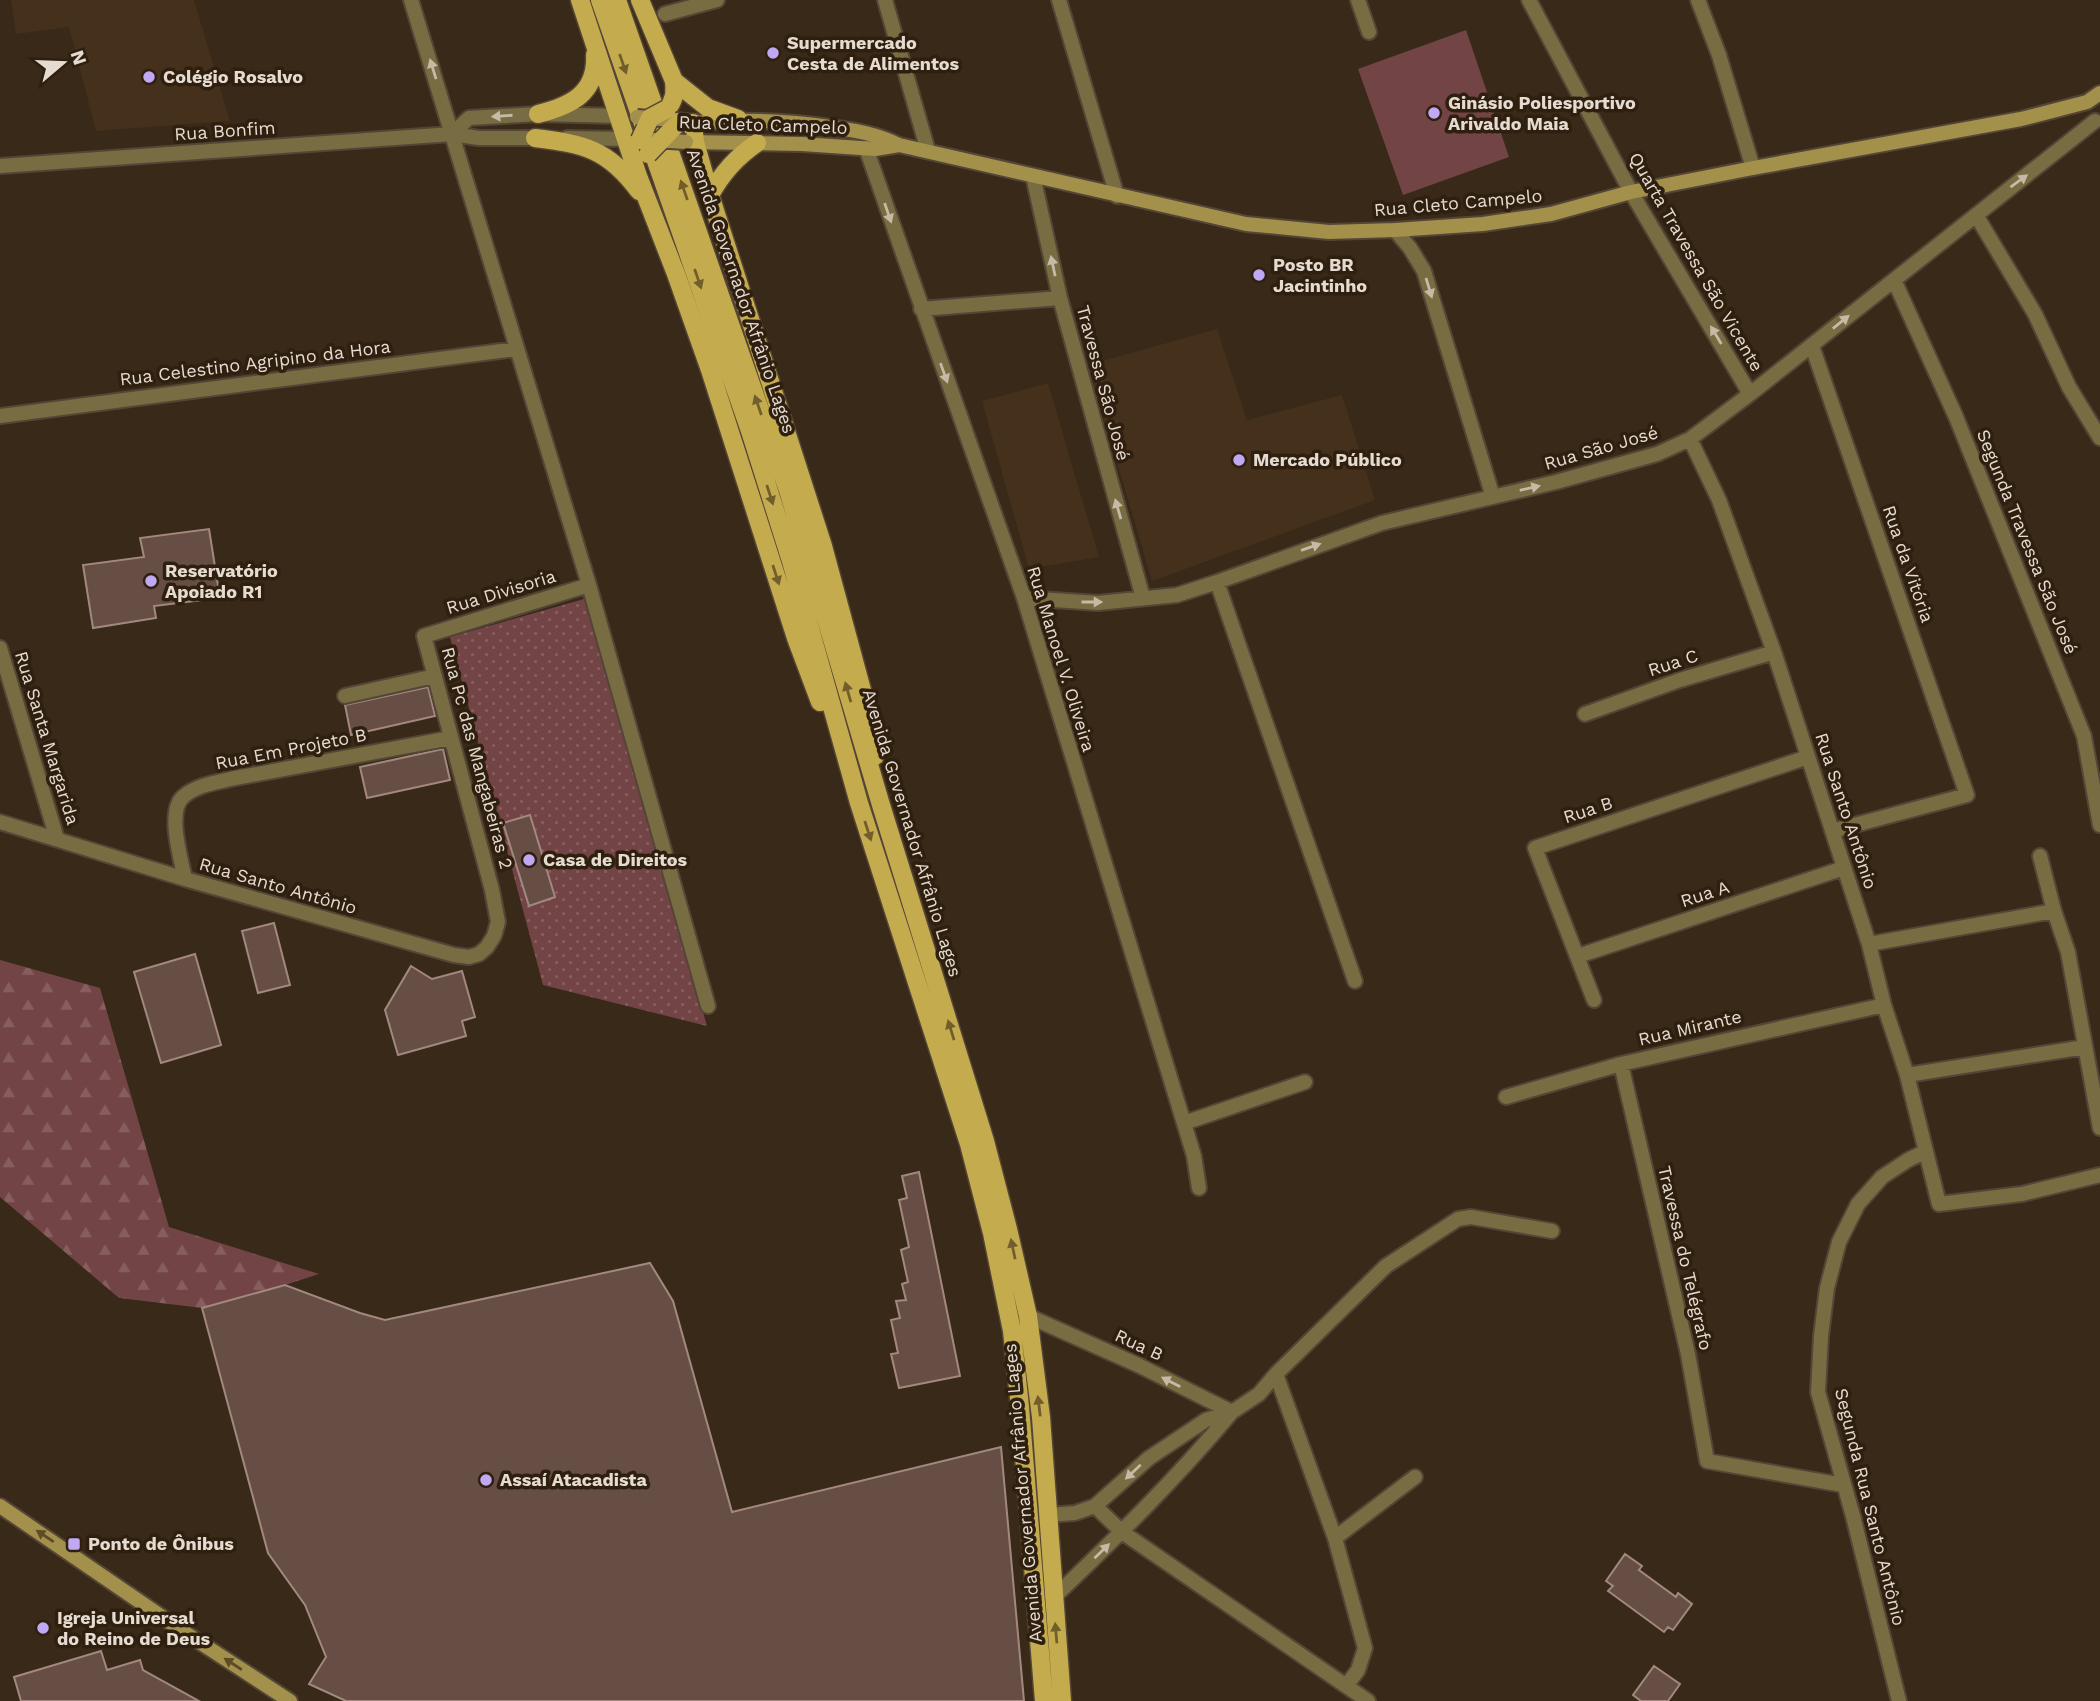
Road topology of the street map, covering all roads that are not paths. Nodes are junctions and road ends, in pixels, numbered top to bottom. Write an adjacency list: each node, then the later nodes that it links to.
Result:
1 (411, 0): 23 (street, one-way to 1)
2 (580, 0): 14 (main road)
3 (600, 0): 63 (main road, Avenida Governador Afrânio Lages, one-way to 63)
4 (617, 0): 64 (main road, Avenida Governador Afrânio Lages, one-way to 4)
5 (640, 0): 15 (main road)
6 (717, 0): 12 (street)
7 (885, 0): 30 (street)
8 (1059, 0): 37 (street)
9 (1358, 0): 13 (street)
10 (1529, 0): 35 (street, Quarta Travessa São Vicente)
11 (1698, 0): 32 (street)
12 (665, 13)
13 (1368, 32)
14 (594, 44): 18 (main road); 19 (main road)
15 (674, 81): 20 (main road); 21 (main road)
16 (2100, 93): 17 (main road, Rua Cleto Campelo)
17 (2087, 102): 22 (street); 32 (main road, Rua Cleto Campelo)
18 (538, 114): 19 (street, Rua Bonfim); 23 (street, Rua Bonfim, one-way to 23)
19 (635, 117): 20 (main road, bridge); 26 (main road, bridge); 26 (main road)
20 (682, 119): 21 (main road, Rua Cleto Campelo); 25 (main road); 26 (main road, bridge)
21 (738, 119): 28 (main road, Rua Cleto Campelo)
22 (2098, 125): 39 (street, Rua São José, one-way to 22)
23 (452, 134): 24 (street, Rua Bonfim); 31 (street, Rua Bonfim); 45 (street)
24 (535, 138): 26 (street, Rua Bonfim); 38 (main road)
25 (690, 142): 26 (main road, Rua Cleto Campelo, bridge); 27 (main road, Rua Cleto Campelo); 36 (main road)
26 (642, 143): 33 (main road); 33 (main road)
27 (757, 143): 29 (main road, Rua Cleto Campelo); 36 (main road)
28 (899, 145): 29 (main road, Rua Cleto Campelo); 30 (main road, Rua Cleto Campelo)
29 (866, 148): 43 (street, Rua Manoel V. Oliveira, one-way to 43)
30 (928, 151): 34 (main road, Rua Cleto Campelo)
31 (0, 166)
32 (1753, 168): 35 (main road, Rua Cleto Campelo)
33 (638, 176): 38 (main road)
34 (1033, 176): 37 (main road, Rua Cleto Campelo); 42 (street, Travessa São José, one-way to 34)
35 (1631, 192): 40 (main road, Rua Cleto Campelo); 46 (street, Quarta Travessa São Vicente, one-way to 35)
36 (710, 195): 64 (main road)
37 (1117, 196): 40 (main road, Rua Cleto Campelo)
38 (648, 202): 63 (main road, one-way to 63)
39 (1976, 215): 41 (street, Rua São José); 48 (street)
40 (1395, 230): 50 (street, one-way to 50)
41 (1894, 280): 44 (street, Rua São José, one-way to 41); 66 (street, Segunda Travessa São José)
42 (1060, 299): 43 (street); 54 (street, Travessa São José, one-way to 42)
43 (921, 309): 53 (street, Rua Manoel V. Oliveira, one-way to 53)
44 (1812, 346): 46 (street, Rua São José); 67 (street, Rua da Vitória)
45 (516, 349): 47 (street, Rua Celestino Agripino da Hora); 52 (street)
46 (1751, 394): 49 (street, Rua São José)
47 (0, 416)
48 (2100, 438)
49 (1690, 439): 50 (street, Rua São José, one-way to 49); 57 (street, Rua Santo Antônio)
50 (1493, 496): 51 (street, Rua São José, one-way to 50)
51 (1217, 582): 54 (street, Rua São José); 76 (street)
52 (589, 585): 55 (street, Rua Divisoria); 79 (street)
53 (1024, 598): 54 (street, Rua São José, one-way to 54); 85 (street, Rua Manoel V. Oliveira)
54 (1143, 598)
55 (424, 636): 58 (street, Rua Pc das Mangabeiras 2)
56 (0, 648): 68 (street, Rua Santa Margarida)
57 (1774, 652): 60 (street, Rua C); 62 (street, Rua Santo Antônio)
58 (435, 676): 59 (street); 61 (street, Rua Pc das Mangabeiras 2)
59 (345, 696)
60 (1585, 714)
61 (452, 738): 71 (street, Rua Em Projeto B); 72 (street, Rua Pc das Mangabeiras 2)
62 (1808, 757): 67 (street, Rua Santo Antônio); 75 (street, Rua B)
63 (859, 803): 104 (main road, Avenida Governador Afrânio Lages, one-way to 104)
64 (881, 805): 91 (main road, Avenida Governador Afrânio Lages, one-way to 64)
65 (0, 822): 68 (street, Rua Santo Antônio)
66 (2100, 825)
67 (1832, 831): 70 (street, Rua Santo Antônio)
68 (57, 839): 71 (street, Rua Santo Antônio)
69 (2040, 856): 73 (street)
70 (1844, 868): 74 (street, Rua Santo Antônio); 75 (street, Rua A)
71 (185, 879): 72 (street, Rua Santo Antônio)
72 (492, 890)
73 (2054, 911): 74 (street); 80 (street)
74 (1869, 944): 78 (street, Rua Santo Antônio)
75 (1578, 957): 77 (street, Rua B)
76 (1355, 981)
77 (1594, 1000)
78 (1884, 1004): 81 (street, Rua Mirante); 82 (street, Rua Santo Antônio)
79 (708, 1006)
80 (2085, 1046): 82 (street); 86 (street)
81 (1622, 1063): 84 (street, Rua Mirante); 95 (street, Travessa do Telégrafo)
82 (1907, 1075): 87 (street, Rua Santo Antônio)
83 (1305, 1082): 85 (street)
84 (1507, 1097)
85 (1184, 1123): 89 (street, Rua Manoel V. Oliveira)
86 (2100, 1128)
87 (1926, 1152): 88 (street, Rua Santo Antônio); 95 (street, Segunda Rua Santo Antônio)
88 (2100, 1175)
89 (1199, 1188)
90 (1552, 1231): 92 (street)
91 (1028, 1316): 93 (street, Rua B, one-way to 91); 98 (main road, Avenida Governador Afrânio Lages, one-way to 91)
92 (1276, 1374): 93 (street); 100 (street)
93 (1232, 1412): 97 (street, one-way to 97); 99 (street)
94 (1415, 1477): 100 (street)
95 (1843, 1485): 107 (street, Segunda Rua Santo Antônio)
96 (0, 1506): 103 (main road, one-way to 96)
97 (1095, 1506): 98 (street); 99 (street)
98 (1048, 1516): 101 (main road, Avenida Governador Afrânio Lages)
99 (1122, 1532): 101 (street, one-way to 99); 102 (street)
100 (1335, 1538): 102 (street)
101 (1054, 1598): 105 (main road, Avenida Governador Afrânio Lages, one-way to 101)
102 (1346, 1685): 106 (street)
103 (290, 1701)
104 (1044, 1701)
105 (1062, 1701)
106 (1368, 1701)
107 (1899, 1701)

